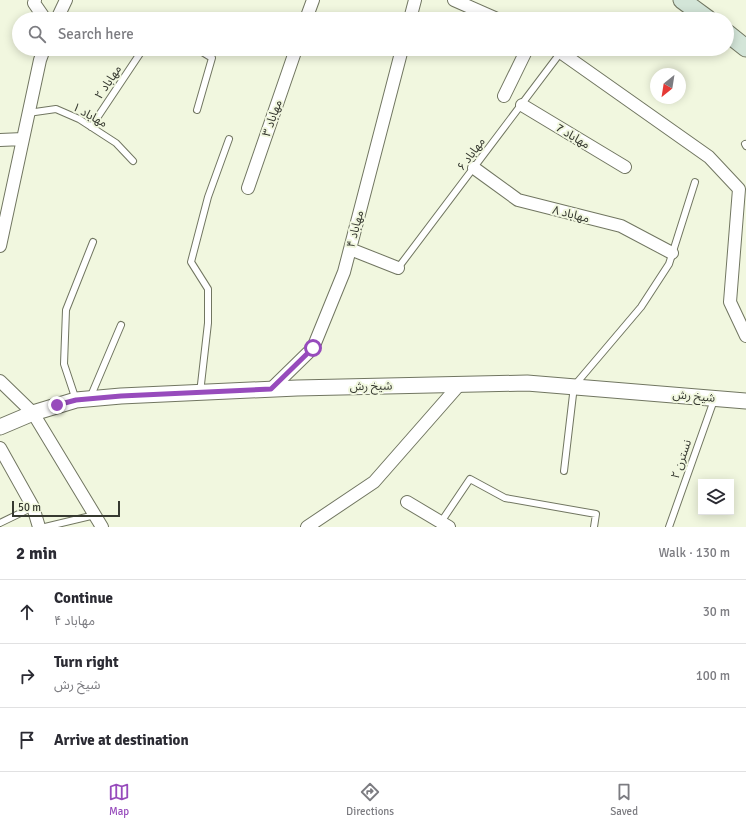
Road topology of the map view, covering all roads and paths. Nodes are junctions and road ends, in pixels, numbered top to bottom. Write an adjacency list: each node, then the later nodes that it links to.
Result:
1 (35, 0): 7 (street)
2 (66, 0): 8 (street)
3 (313, 0): 9 (street)
4 (415, 0): 10 (street)
5 (454, 0): 11 (street)
6 (682, 0): 12 (main road)
7 (40, 12)
8 (60, 12)
9 (309, 12)
10 (412, 12)
11 (481, 12)
12 (698, 12)
13 (734, 39): 14 (main road)
14 (746, 48)
15 (41, 56): 26 (street)
16 (138, 56): 27 (lane, مهاباد ۲)
17 (208, 56): 25 (lane)
18 (294, 56): 35 (street, مهاباد ۳)
19 (400, 56): 38 (street, مهاباد ۴)
20 (524, 56): 23 (street)
21 (556, 56): 24 (lane, مهاباد ۶)
22 (566, 56): 42 (street)
23 (504, 96)
24 (522, 105): 32 (street, مهاباد 7); 33 (lane, مهاباد ۶)
25 (197, 110)
26 (28, 113): 27 (lane, مهاباد ۱); 28 (street)
27 (90, 127): 31 (lane, مهاباد ۱)
28 (23, 139): 30 (street); 37 (street)
29 (229, 139): 47 (lane)
30 (0, 140)
31 (133, 161)
32 (625, 167)
33 (474, 168): 39 (street, مهاباد ۸); 40 (lane, مهاباد ۶)
34 (695, 182): 39 (lane)
35 (248, 188)
36 (93, 242): 49 (lane)
37 (0, 246)
38 (350, 249): 40 (street); 46 (street, مهاباد ۴)
39 (672, 253): 45 (lane)
40 (398, 268)
41 (122, 325): 49 (lane)
42 (746, 336)
43 (0, 381): 51 (street)
44 (460, 384): 45 (street, شیخ رش); 46 (street, شیخ رش); 63 (street)
45 (574, 386): 48 (street, شیخ رش); 54 (lane)
46 (271, 389): 47 (street, شیخ رش)
47 (200, 393): 49 (street, شیخ رش)
48 (714, 398): 50 (street, شیخ رش); 65 (lane, نسترن ۲)
49 (83, 400): 51 (street, شیخ رش)
50 (746, 401)
51 (33, 413): 52 (street, شیخ رش); 57 (street)
52 (0, 427)
53 (0, 448): 56 (street)
54 (564, 471)
55 (407, 502): 59 (street)
56 (33, 507): 58 (lane); 60 (street)
57 (95, 515): 61 (lane); 62 (street)
58 (0, 523)
59 (445, 525): 64 (lane)
60 (39, 527)
61 (44, 527)
62 (102, 527)
63 (307, 527)
64 (594, 527)
65 (669, 527)

